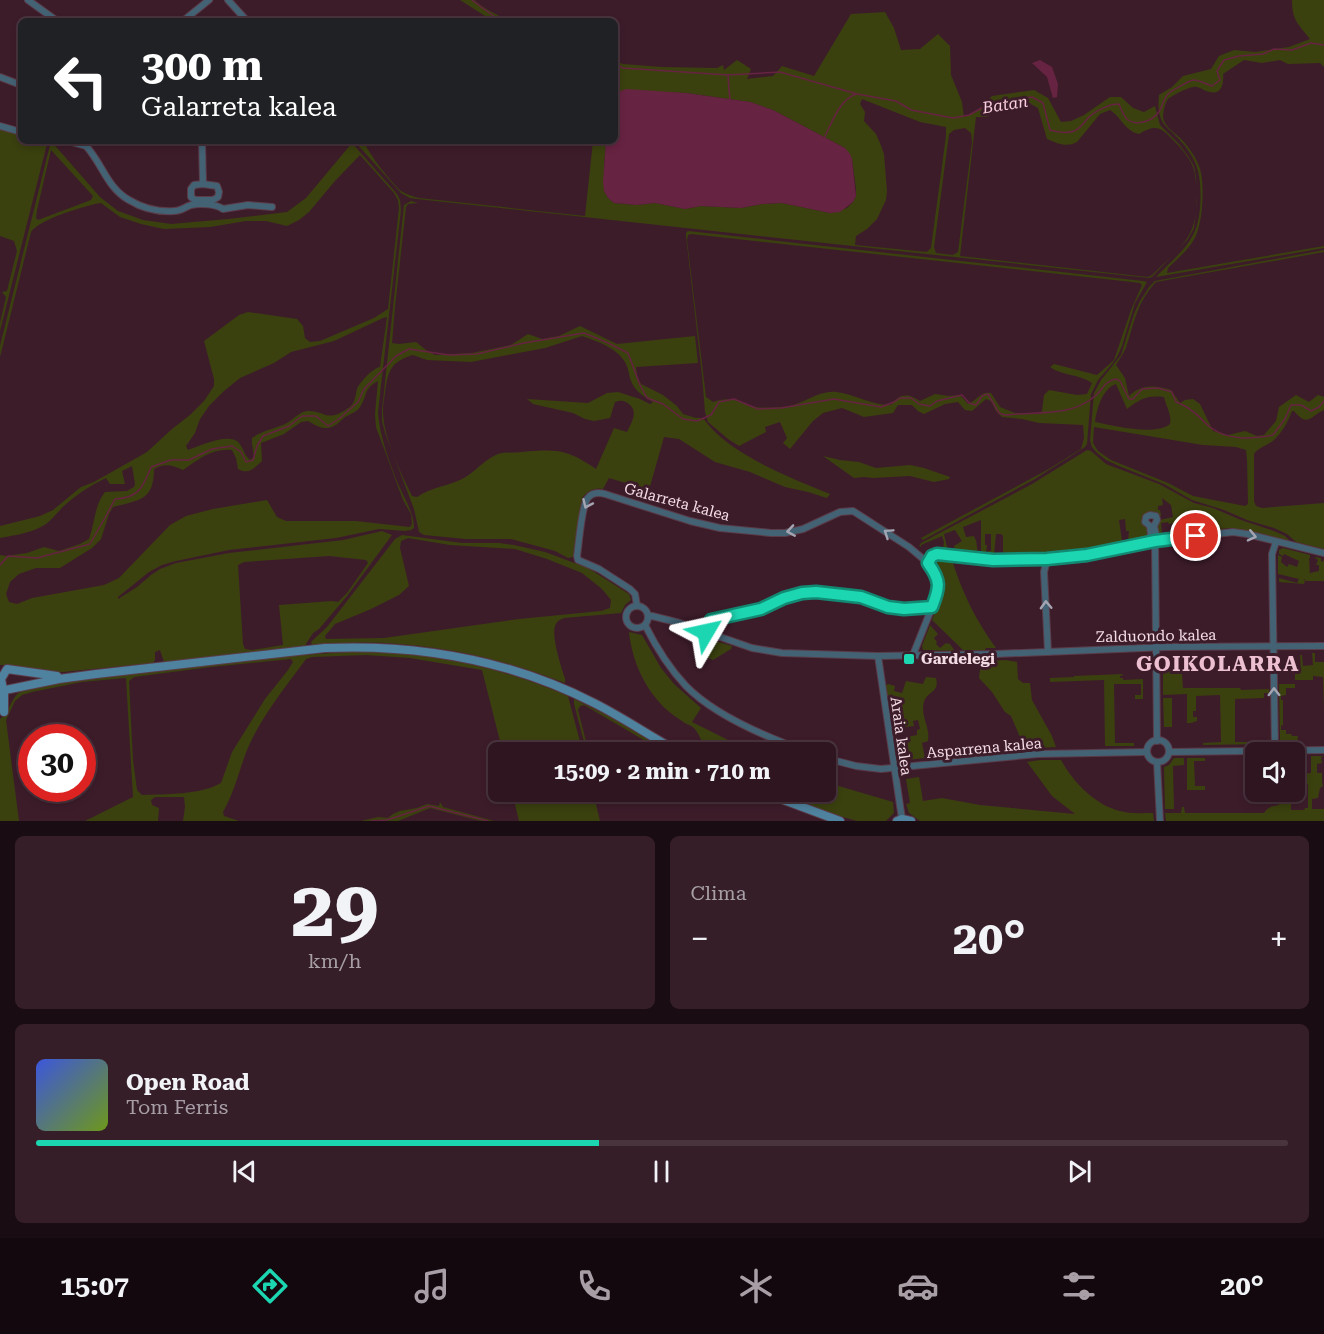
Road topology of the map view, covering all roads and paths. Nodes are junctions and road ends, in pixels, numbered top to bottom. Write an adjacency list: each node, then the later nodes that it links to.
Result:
1 (28, 0): 4 (street)
2 (209, 0): 5 (street)
3 (228, 0): 6 (street)
4 (53, 18)
5 (187, 18)
6 (244, 18)
7 (0, 77): 8 (street)
8 (18, 84)
9 (0, 126): 10 (street)
10 (18, 131)
11 (79, 144): 14 (street)
12 (202, 144): 13 (street)
13 (203, 184): 13 (street)
14 (272, 207)
15 (1155, 541): 16 (street, one-way to 16); 18 (street); 27 (street)
16 (1276, 542): 17 (street); 25 (street)
17 (1324, 553)
18 (1047, 559): 19 (street); 28 (street, one-way to 18)
19 (928, 563): 20 (street, Galarreta kalea, one-way to 20); 21 (street)
20 (637, 606): 22 (street); 23 (street)
21 (932, 607): 24 (street); 29 (street)
22 (648, 617): 23 (street); 24 (street, Zalduondo kalea)
23 (645, 625): 36 (street)
24 (706, 632): 30 (street, Zalduondo kalea)
25 (1273, 646): 26 (street, Zalduondo kalea); 27 (street, Zalduondo kalea); 37 (street, one-way to 25)
26 (1324, 646)
27 (1156, 648): 28 (street, Zalduondo kalea); 34 (street)
28 (1048, 652): 29 (street, Zalduondo kalea)
29 (913, 655): 30 (street, Zalduondo kalea)
30 (878, 656): 45 (street, Araia kalea)
31 (70, 677): 32 (main road); 32 (main road); 35 (main road)
32 (4, 694): 33 (main road); 33 (main road)
33 (2, 714)
34 (1157, 741): 41 (street); 42 (street)
35 (663, 742)
36 (784, 742)
37 (1275, 742)
38 (1305, 750): 39 (street)
39 (1324, 750)
40 (1245, 751): 42 (street)
41 (1147, 752): 44 (street); 45 (street, Asparrena kalea)
42 (1169, 752): 44 (street)
43 (836, 761): 45 (street, Asparrena kalea)
44 (1157, 762): 49 (street)
45 (894, 769): 47 (street, Araia kalea)
46 (789, 802): 48 (main road)
47 (904, 820)
48 (840, 821)
49 (1160, 821)

